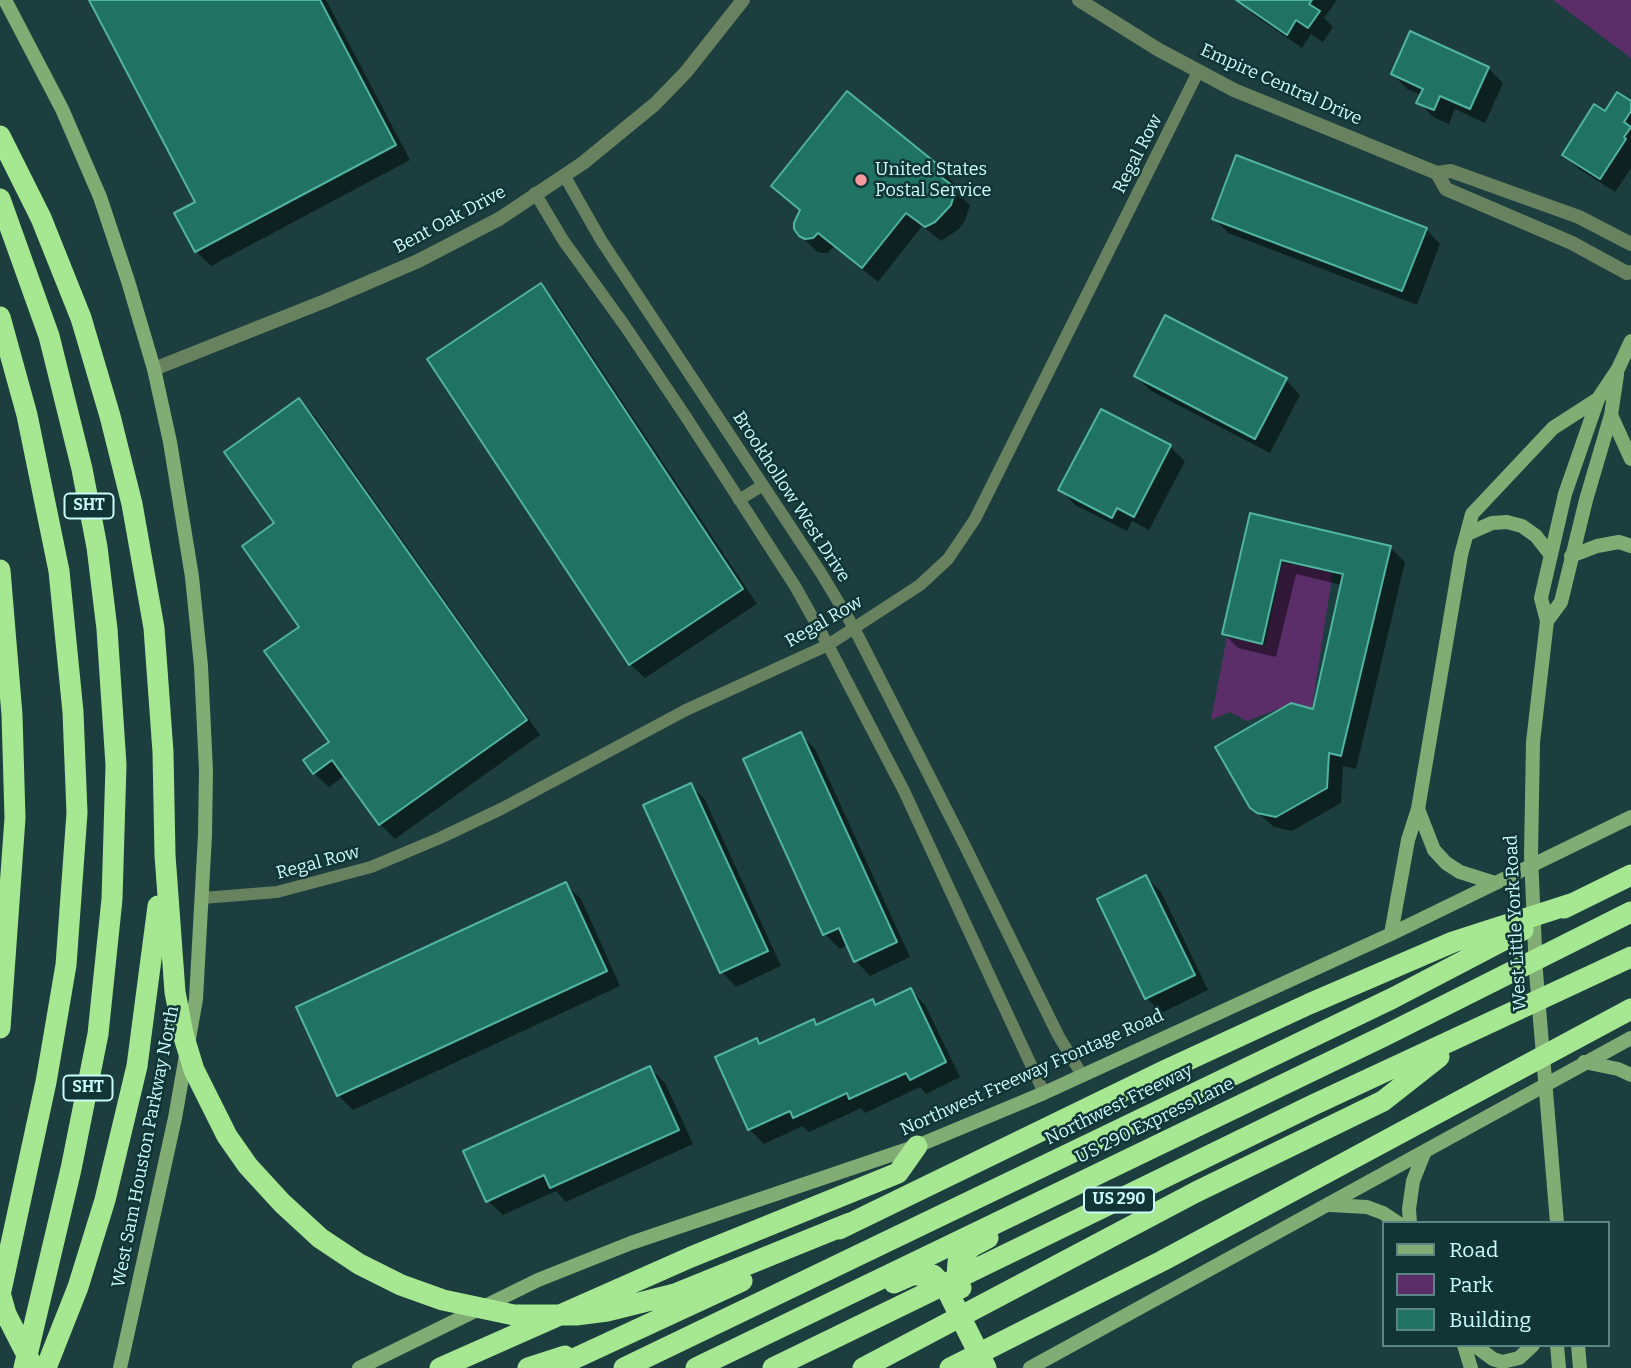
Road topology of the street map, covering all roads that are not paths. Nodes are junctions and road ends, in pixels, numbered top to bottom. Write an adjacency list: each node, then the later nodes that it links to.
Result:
1 (5, 0): 14 (main road, West Sam Houston Parkway North)
2 (743, 0): 7 (street, Bent Oak Drive)
3 (1079, 0): 4 (street, Empire Central Drive)
4 (1198, 72): 6 (street, Empire Central Drive); 27 (street, Regal Row)
5 (0, 136): 31 (highway)
6 (1437, 173): 10 (street, Empire Central Drive); 11 (street, Empire Central Drive)
7 (564, 175): 8 (street, Bent Oak Drive); 19 (street, Brookhollow West Drive)
8 (535, 194): 14 (street, Bent Oak Drive); 20 (street)
9 (0, 199): 64 (highway, SHT)
10 (1631, 244)
11 (1631, 272)
12 (0, 317): 57 (highway, SHT)
13 (1631, 341): 15 (main road, West Little York Road)
14 (154, 369): 34 (main road, West Sam Houston Parkway North)
15 (1618, 369): 16 (main road, West Little York Road); 17 (main road, West Little York Road)
16 (1598, 399): 21 (main road); 23 (main road, West Little York Road)
17 (1611, 415): 18 (main road); 24 (main road, West Little York Road)
18 (1631, 460)
19 (763, 485): 20 (street); 27 (street, Brookhollow West Drive)
20 (739, 500): 28 (street)
21 (1467, 534): 23 (main road); 29 (main road)
22 (1631, 546): 24 (main road)
23 (1550, 554): 26 (main road, West Little York Road)
24 (1571, 556): 26 (main road, West Little York Road)
25 (0, 570): 39 (highway)
26 (1547, 621): 54 (main road, West Little York Road)
27 (854, 628): 28 (street, Regal Row); 45 (street, Brookhollow West Drive)
28 (828, 645): 34 (street, Regal Row); 47 (street)
29 (1418, 809): 33 (main road); 37 (main road)
30 (1631, 817): 33 (main road, Northwest Freeway Frontage Road)
31 (165, 855): 55 (highway); 66 (highway)
32 (1631, 875): 35 (highway, Northwest Freeway)
33 (1495, 883): 37 (main road, Northwest Freeway Frontage Road)
34 (203, 898): 62 (main road, West Sam Houston Parkway North)
35 (1574, 903): 55 (highway); 56 (highway, Northwest Freeway)
36 (1631, 912): 50 (highway, US 290 Express Lane)
37 (1391, 934): 45 (main road, Northwest Freeway Frontage Road)
38 (1631, 957): 42 (highway, US 290)
39 (2, 996): 41 (highway)
40 (1631, 1009): 77 (highway)
41 (0, 1028)
42 (1468, 1035): 75 (highway, US 290); 76 (highway)
43 (1631, 1038): 44 (main road)
44 (1584, 1062): 46 (main road); 49 (main road)
45 (1082, 1075): 47 (main road, Northwest Freeway Frontage Road)
46 (1631, 1075)
47 (1044, 1093): 48 (main road, Northwest Freeway Frontage Road)
48 (917, 1146): 69 (main road, Northwest Freeway Frontage Road); 70 (highway)
49 (1425, 1150): 51 (main road); 53 (main road)
50 (1127, 1159): 74 (highway, US 290 Express Lane); 79 (highway)
51 (1328, 1205): 52 (main road); 80 (main road)
52 (1395, 1221)
53 (1410, 1221)
54 (1557, 1221)
55 (850, 1223): 72 (highway)
56 (824, 1273): 71 (highway); 73 (highway, Northwest Freeway)
57 (0, 1294): 65 (highway)
58 (1465, 1347): 81 (main road)
59 (1476, 1347): 60 (main road)
60 (1531, 1347)
61 (1557, 1347): 82 (main road)
62 (124, 1349): 67 (main road, West Sam Houston Parkway North); 68 (main road)
63 (1579, 1357): 83 (main road)
64 (24, 1368)
65 (34, 1368)
66 (46, 1368)
67 (120, 1368)
68 (135, 1368)
69 (359, 1368)
70 (440, 1368)
71 (528, 1368)
72 (554, 1368)
73 (624, 1368)
74 (696, 1368): 78 (highway)
75 (772, 1368)
76 (863, 1368)
77 (950, 1368)
78 (986, 1368)
79 (997, 1368)
80 (1030, 1368)
81 (1471, 1368)
82 (1559, 1368)
83 (1590, 1368)

